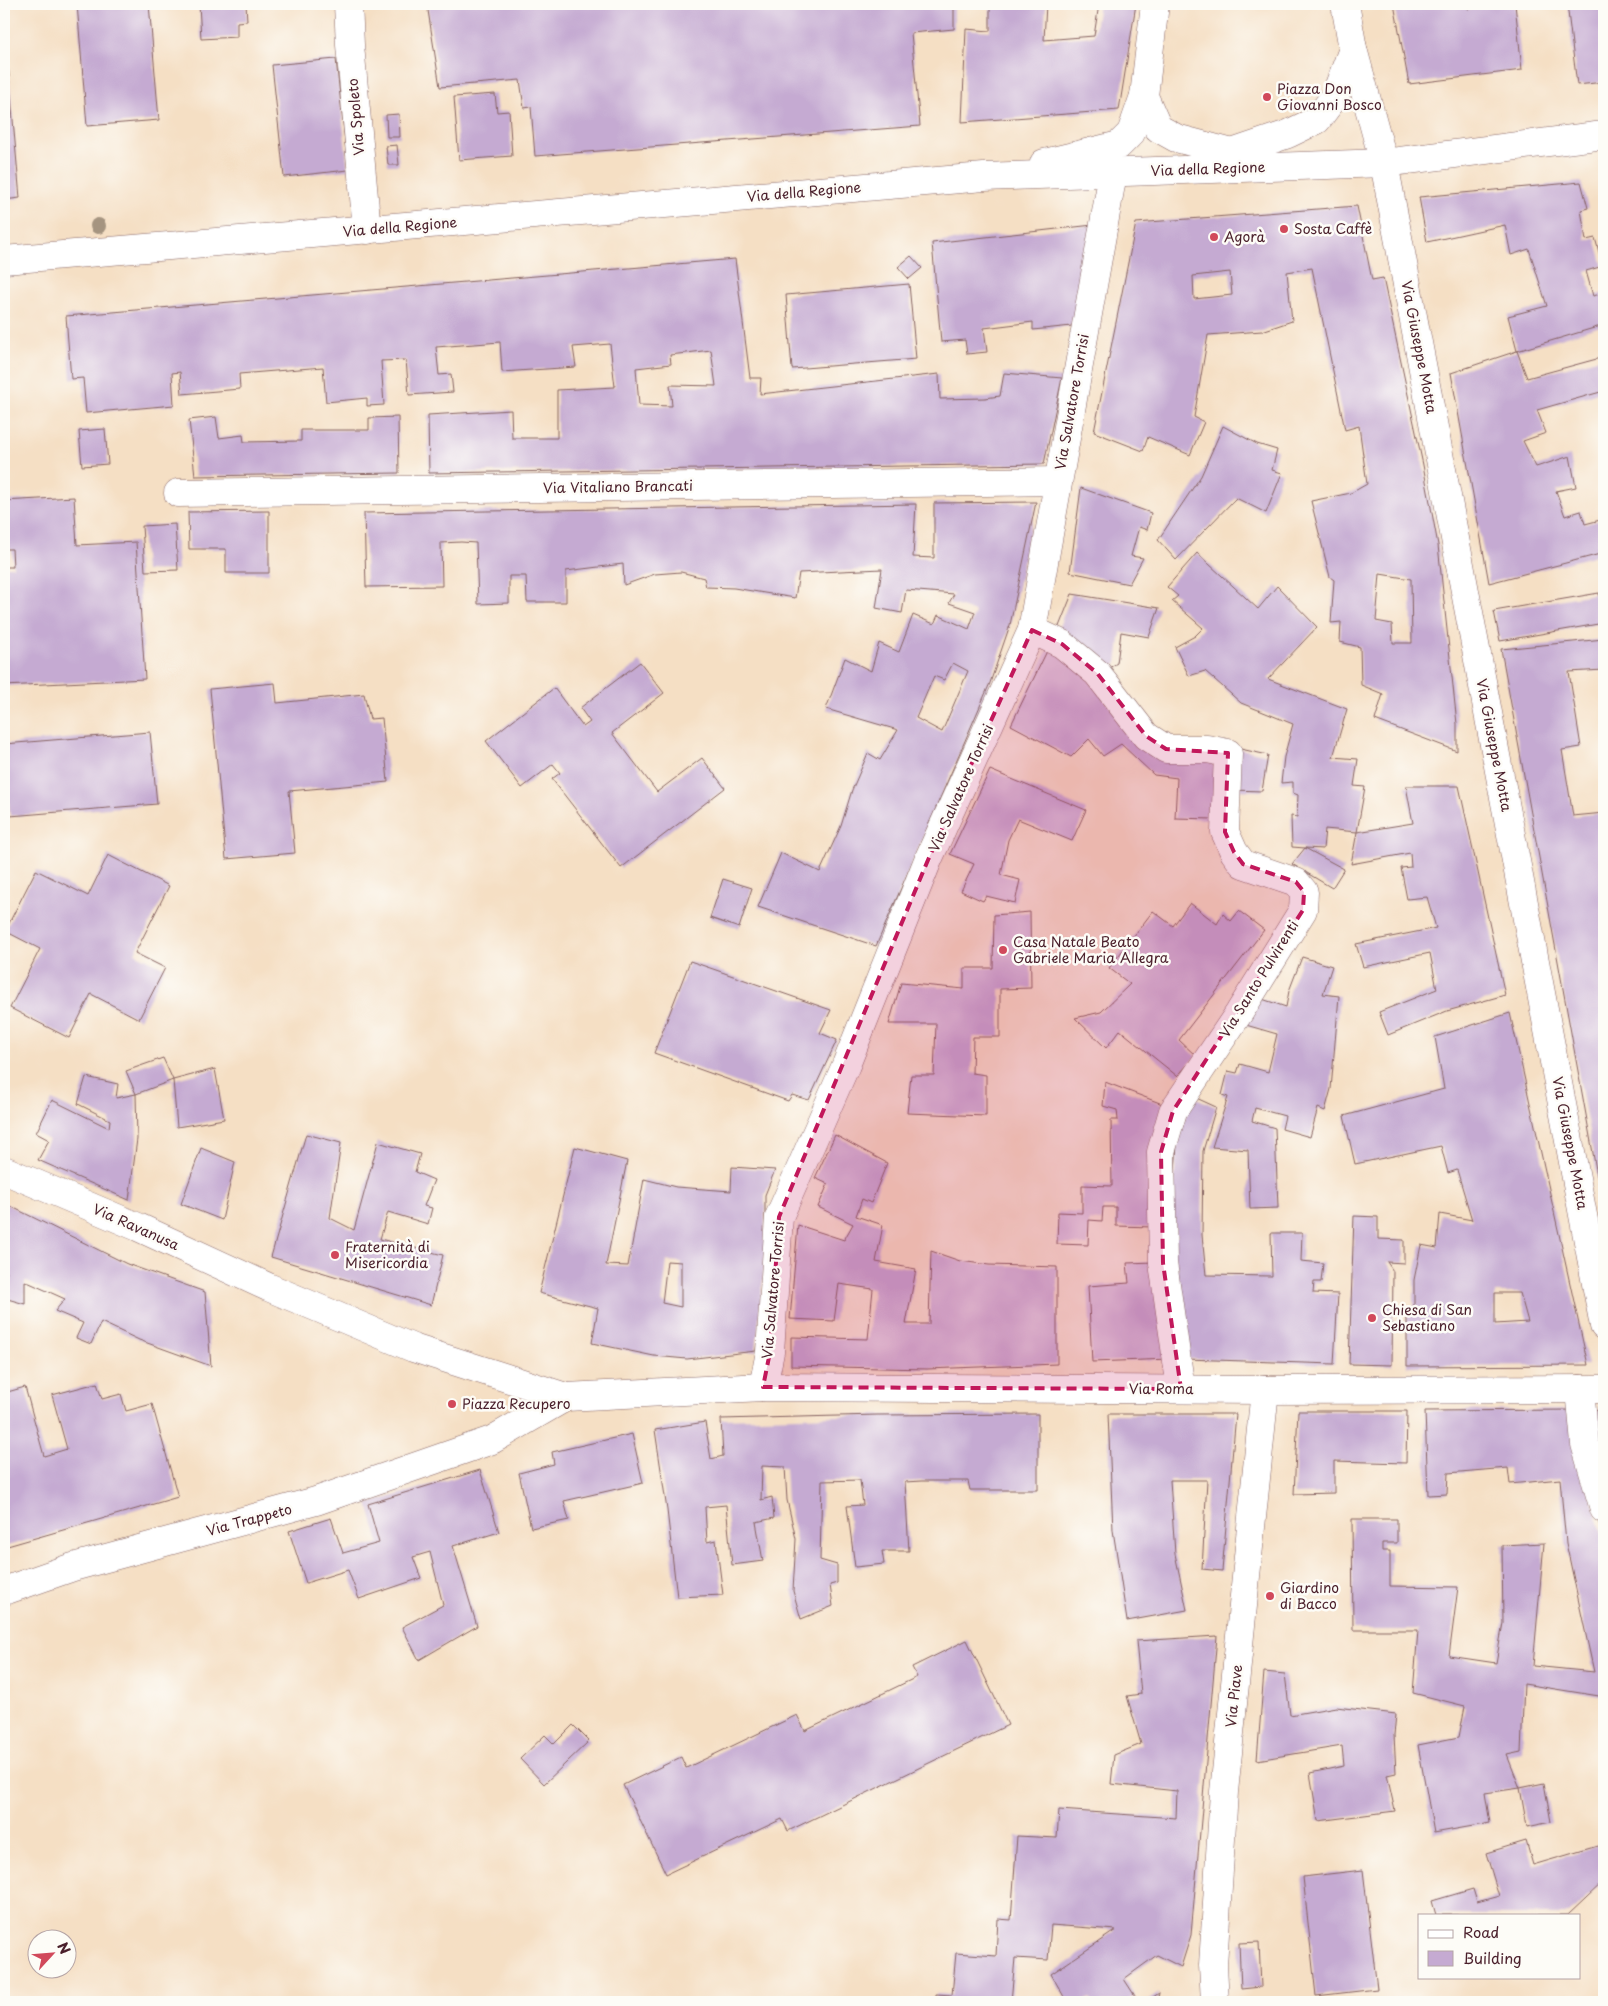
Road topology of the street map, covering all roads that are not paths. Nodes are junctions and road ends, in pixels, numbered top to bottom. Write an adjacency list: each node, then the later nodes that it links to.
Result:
1 (348, 4): 13 (street, Via Spoleto)
2 (1155, 4): 5 (street)
3 (1346, 4): 4 (street, Via Giuseppe Motta)
4 (1353, 49): 7 (street); 8 (street, Via Giuseppe Motta)
5 (1144, 96): 7 (street); 12 (street)
6 (1604, 135): 8 (street, Via della Regione)
7 (1231, 153): 9 (street); 10 (street)
8 (1384, 163): 9 (street, Via della Regione); 19 (street, Via Giuseppe Motta)
9 (1283, 167): 10 (street, Via della Regione)
10 (1175, 170): 11 (street, Via della Regione)
11 (1113, 173): 12 (street, Via della Regione); 15 (street, Via Salvatore Torrisi)
12 (984, 177): 13 (street, Via della Regione)
13 (367, 230): 14 (street, Via della Regione)
14 (4, 260)
15 (1058, 481): 16 (street, Via Vitaliano Brancati); 17 (street, Via Salvatore Torrisi)
16 (178, 493)
17 (1032, 630): 20 (street, Via Salvatore Torrisi); 21 (street, Via Santo Pulvirenti)
18 (4, 1170): 24 (street, Via Ravanusa)
19 (1604, 1326)
20 (763, 1387): 21 (street, Via Roma); 24 (street, Via Roma)
21 (1181, 1389): 23 (street, Via Roma)
22 (1592, 1389): 23 (street, Via Roma); 25 (street)
23 (1265, 1390): 27 (street, Via Piave)
24 (566, 1397): 26 (street, Via Trappeto)
25 (1604, 1509)
26 (4, 1591)
27 (1214, 2002)

